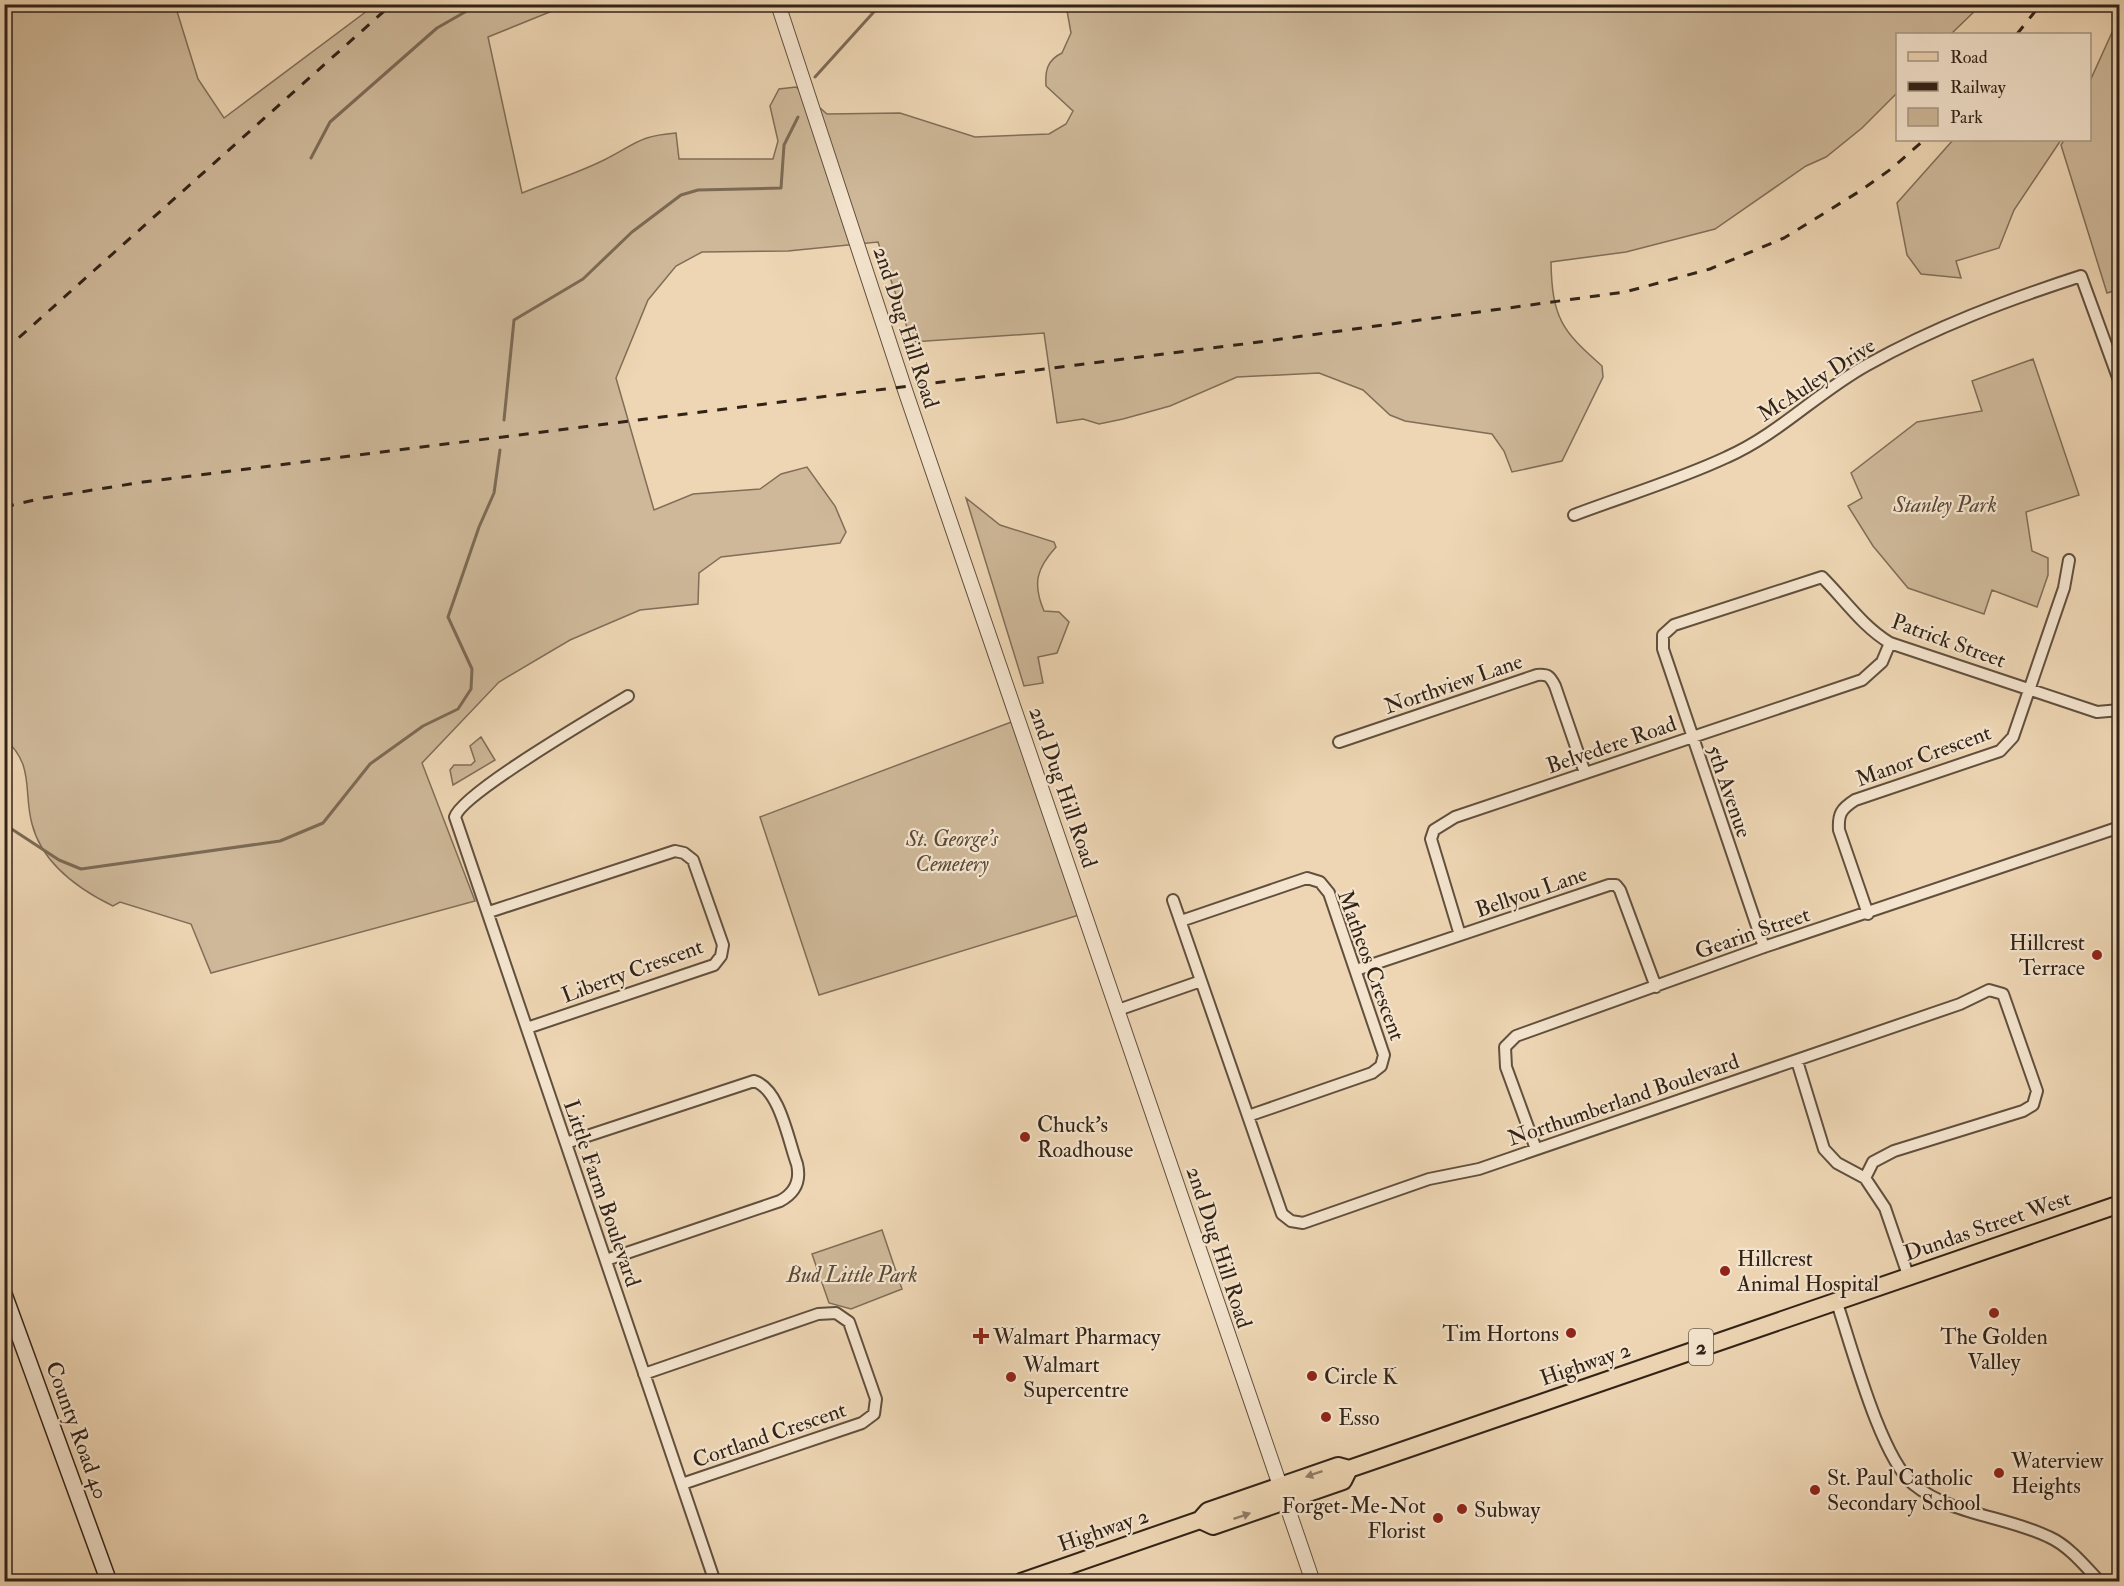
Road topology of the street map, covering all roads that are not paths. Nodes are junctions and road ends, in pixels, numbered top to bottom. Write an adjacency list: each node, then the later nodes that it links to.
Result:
1 (778, 4): 24 (street, 2nd Dug Hill Road)
2 (2116, 363): 3 (street); 4 (street, McAuley Drive)
3 (2120, 383)
4 (1574, 514)
5 (2068, 560): 8 (street, Manor Crescent)
6 (1890, 644): 7 (street, Patrick Street); 8 (street, Patrick Street); 11 (street, Belvedere Road)
7 (1663, 646): 11 (street, 5th Avenue)
8 (2030, 689): 10 (street, Patrick Street); 17 (street, Manor Crescent)
9 (628, 696): 16 (street, Little Farm Boulevard)
10 (2120, 710)
11 (1691, 736): 13 (street, Belvedere Road); 20 (street, 5th Avenue)
12 (1339, 742): 13 (street, Northview Lane)
13 (1585, 773): 19 (street, Belvedere Road)
14 (2120, 827): 17 (street, Gearin Street)
15 (1173, 900): 18 (street)
16 (489, 912): 25 (street, Little Farm Boulevard); 25 (street, Liberty Crescent)
17 (1868, 914): 20 (street, Gearin Street)
18 (1181, 921): 21 (street, Matheos Crescent); 22 (street)
19 (1460, 935): 21 (street, Bellyou Lane); 23 (street, Bellyou Lane)
20 (1764, 947): 23 (street, Gearin Street)
21 (1356, 970): 27 (street, Matheos Crescent)
22 (1202, 981): 24 (street); 27 (street, Northumberland Boulevard)
23 (1656, 987): 29 (street, Gearin Street)
24 (1118, 1010): 38 (street, 2nd Dug Hill Road)
25 (528, 1028): 28 (street, Little Farm Boulevard)
26 (1797, 1061): 29 (street, Northumberland Boulevard); 30 (street); 30 (street, Northumberland Boulevard)
27 (1248, 1116): 29 (street, Northumberland Boulevard)
28 (566, 1143): 32 (street, Little Farm Boulevard); 32 (street)
29 (1536, 1149)
30 (1865, 1178): 33 (street)
31 (2120, 1204): 33 (main road, Dundas Street West / 2)
32 (606, 1260): 36 (street, Little Farm Boulevard)
33 (1908, 1275): 35 (main road, Dundas Street West / 2)
34 (4, 1294): 39 (main road, County Road 40)
35 (1836, 1300): 38 (main road, Highway 2 / 2); 43 (street)
36 (644, 1374): 37 (street, Little Farm Boulevard); 37 (street, Cortland Crescent)
37 (682, 1484): 40 (street, Little Farm Boulevard)
38 (1281, 1494): 41 (main road, Highway 2 / 2); 42 (street, 2nd Dug Hill Road)
39 (109, 1581)
40 (715, 1581)
41 (1021, 1581)
42 (1313, 1581)
43 (2100, 1581)

